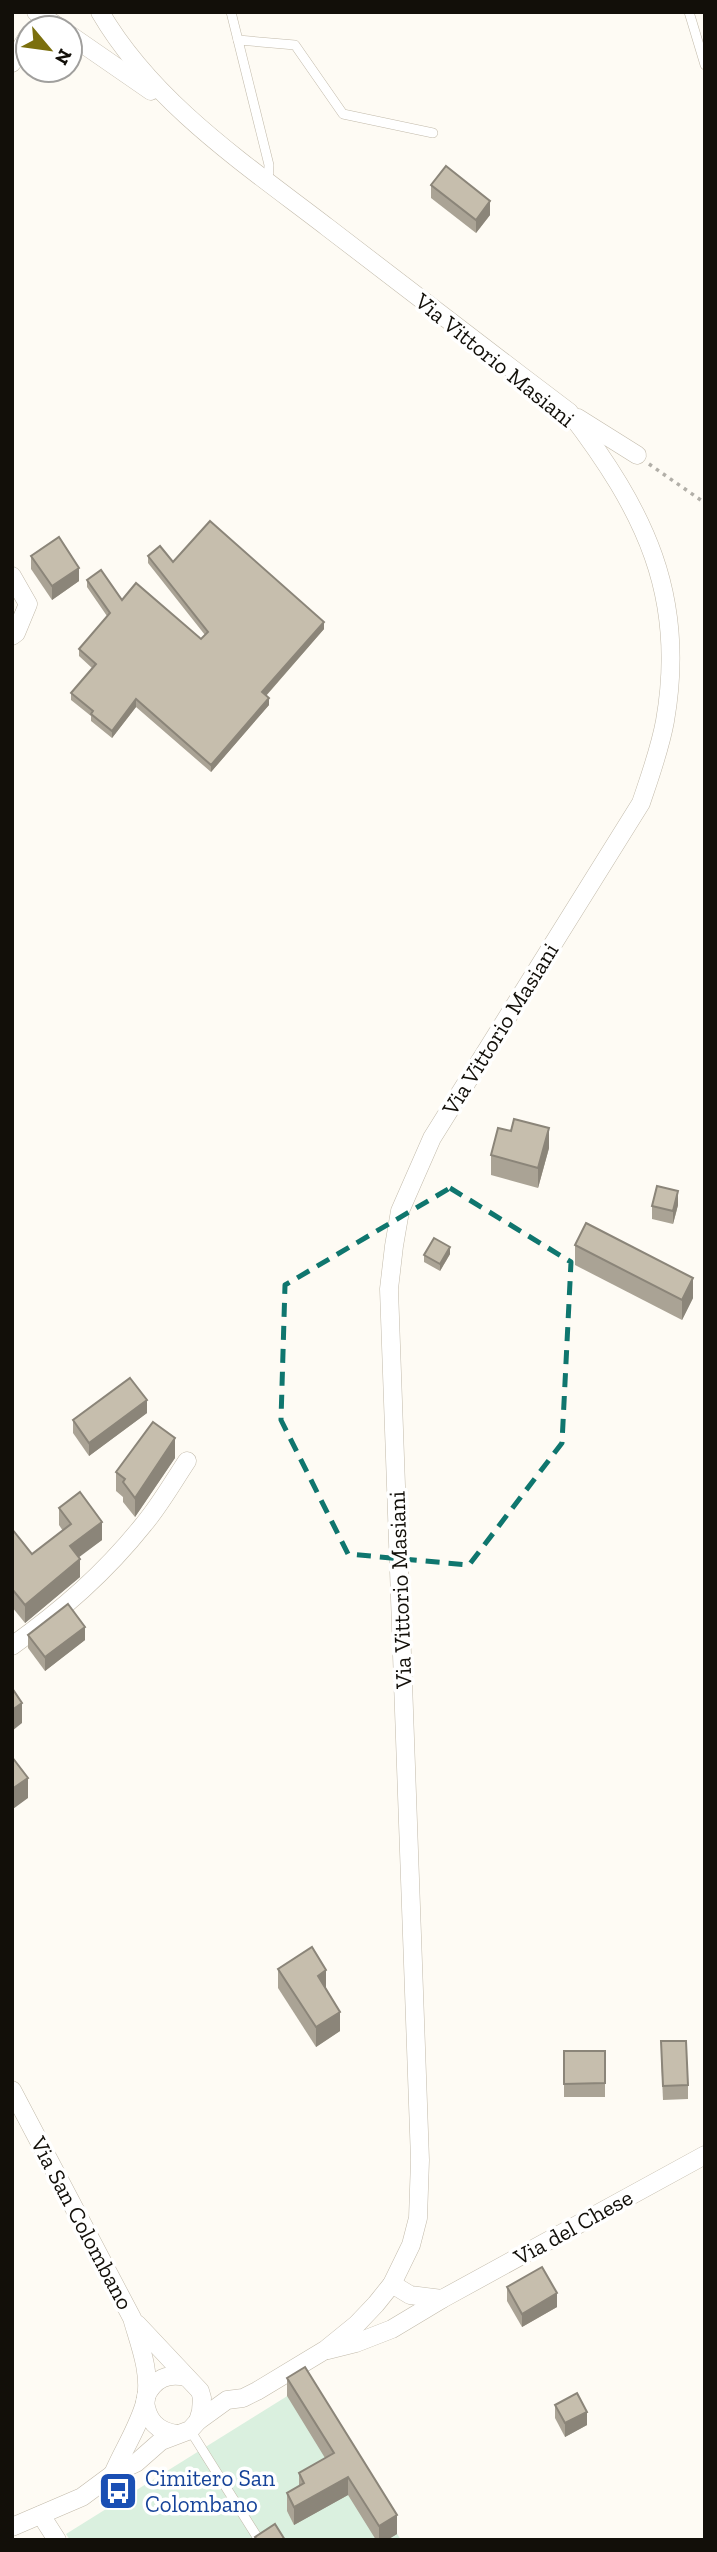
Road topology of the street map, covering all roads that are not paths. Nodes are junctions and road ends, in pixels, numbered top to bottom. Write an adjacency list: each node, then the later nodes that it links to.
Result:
1 (100, 12): 4 (street, Via Vittorio Masiani)
2 (231, 12): 6 (lane)
3 (689, 12): 8 (lane)
4 (109, 28): 5 (street); 9 (street, Via Vittorio Masiani)
5 (84, 35)
6 (239, 40): 10 (lane); 11 (lane)
7 (84, 44): 9 (street)
8 (705, 65)
9 (183, 112): 11 (street, Via Vittorio Masiani)
10 (433, 132)
11 (268, 182): 12 (street, Via Vittorio Masiani)
12 (569, 412): 13 (street); 20 (street, Via Vittorio Masiani)
13 (637, 455)
14 (12, 576): 15 (street)
15 (12, 636)
16 (187, 1461): 17 (street)
17 (12, 1646)
18 (12, 2090): 23 (street, Via San Colombano)
19 (705, 2155): 21 (street, Via del Chese)
20 (392, 2284): 21 (street); 22 (street, Via del Chese)
21 (442, 2299): 24 (street, Via del Chese)
22 (376, 2304): 24 (street); 25 (street, Via del Chese)
23 (132, 2318): 26 (street, Via San Colombano); 27 (street, Via San Colombano)
24 (392, 2329): 25 (street, Via del Chese)
25 (325, 2350): 28 (street, Via del Chese)
26 (190, 2381): 27 (street, Via San Colombano); 28 (street); 29 (street)
27 (146, 2398): 29 (street, Via San Colombano); 30 (street, Via San Colombano)
28 (227, 2400): 29 (street, Via del Chese)
29 (188, 2428): 30 (street, Via San Colombano); 34 (lane)
30 (113, 2474): 31 (street, Via San Colombano)
31 (41, 2515): 32 (street, Via San Colombano); 33 (street)
32 (12, 2527)
33 (57, 2540)
34 (259, 2540)

